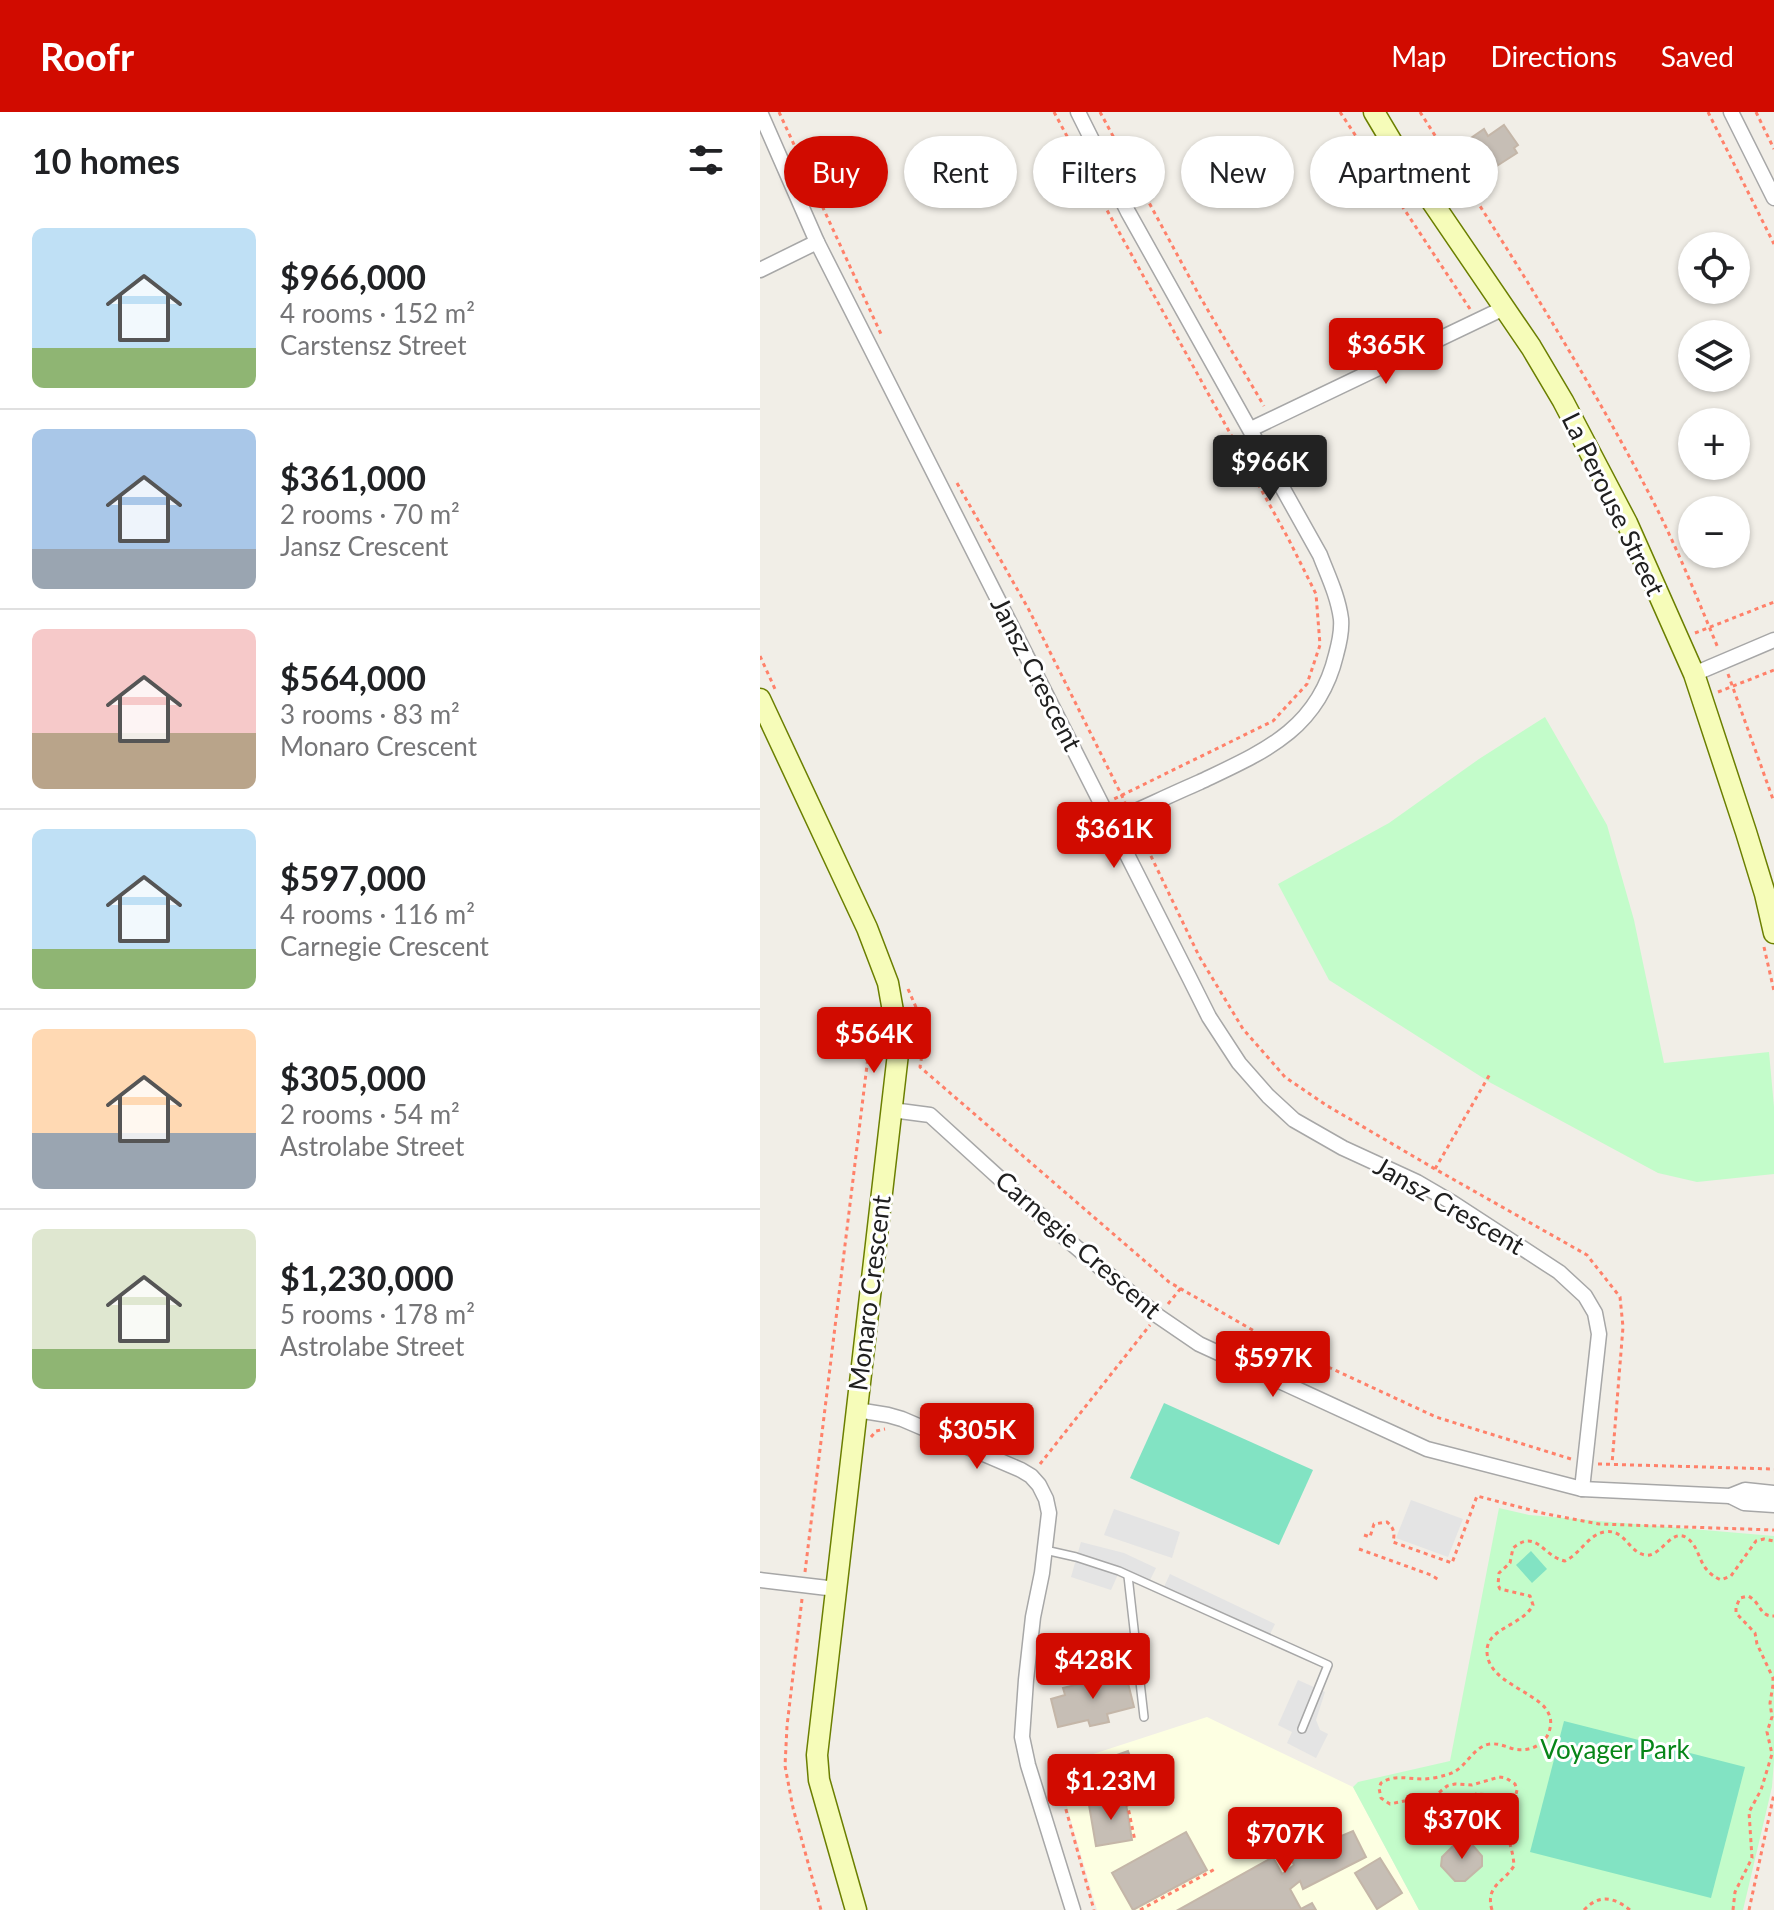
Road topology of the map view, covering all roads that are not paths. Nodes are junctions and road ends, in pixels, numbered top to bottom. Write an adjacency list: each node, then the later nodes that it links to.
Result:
1 (760, 112): 6 (street, Jansz Crescent)
2 (1078, 112): 9 (street)
3 (1374, 112): 8 (street, La Perouse Street)
4 (1731, 112): 5 (street)
5 (1774, 198)
6 (817, 242): 7 (street); 13 (street, Jansz Crescent)
7 (760, 270)
8 (1504, 308): 9 (street); 11 (street, La Perouse Street)
9 (1251, 429): 13 (street)
10 (1774, 640): 11 (street)
11 (1694, 674): 14 (street, La Perouse Street)
12 (770, 699): 16 (street, Monaro Crescent)
13 (1111, 822): 18 (street, Jansz Crescent)
14 (1770, 891): 15 (street, La Perouse Street)
15 (1769, 941)
16 (892, 1110): 17 (street, Monaro Crescent); 18 (street, Carnegie Crescent)
17 (857, 1410): 22 (street); 25 (street, Monaro Crescent)
18 (1582, 1489): 20 (street, Carnegie Crescent)
19 (1774, 1493): 20 (street, Carnegie Crescent)
20 (1730, 1496): 21 (street, Carnegie Crescent)
21 (1774, 1505)
22 (1045, 1550): 23 (lane); 29 (street)
23 (1128, 1576): 26 (lane); 27 (lane)
24 (760, 1580): 25 (street)
25 (836, 1589): 28 (street, Monaro Crescent)
26 (1144, 1717)
27 (1302, 1729)
28 (856, 1910)
29 (1073, 1910)

